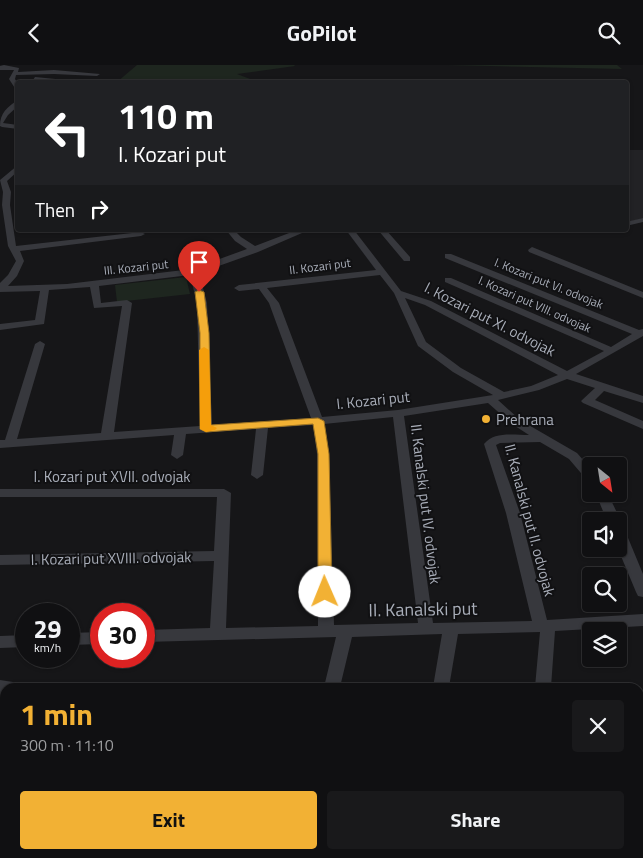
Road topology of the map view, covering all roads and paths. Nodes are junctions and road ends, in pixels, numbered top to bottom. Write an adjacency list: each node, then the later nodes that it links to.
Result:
1 (3, 67): 3 (street)
2 (97, 74): 3 (street)
3 (13, 76): 4 (street); 5 (street)
4 (49, 80)
5 (15, 82)
6 (15, 105): 7 (street)
7 (15, 127)
8 (15, 170): 10 (street)
9 (15, 210): 10 (street)
10 (8, 211): 18 (street)
11 (643, 220): 12 (street)
12 (629, 222)
13 (232, 232): 19 (street)
14 (301, 232): 19 (street, III. Kozari put)
15 (352, 232): 23 (street, II. Kozari put)
16 (384, 232): 22 (street)
17 (141, 234): 18 (street)
18 (15, 249): 30 (street)
19 (255, 250): 24 (street, III. Kozari put)
20 (532, 250): 32 (street)
21 (448, 256): 34 (street, I. Kozari put VI. odvojak)
22 (407, 259)
23 (381, 271): 27 (street, II. Kozari put); 31 (street, II. Kozari put)
24 (194, 272): 26 (street, III. Kozari put); 46 (street)
25 (448, 280): 36 (street, I. Kozari put VIII. odvojak)
26 (94, 283): 28 (street, III. Kozari put); 48 (street)
27 (262, 286): 29 (street, II. Kozari put); 43 (street)
28 (45, 288): 30 (street, III. Kozari put); 33 (street)
29 (239, 288)
30 (0, 289)
31 (398, 293): 37 (street, I. Kozari put XI. odvojak); 39 (street, II. Kozari put)
32 (643, 295)
33 (0, 327)
34 (640, 337): 36 (street, I. Kozari put)
35 (40, 344): 50 (street)
36 (612, 351): 37 (street, I. Kozari put)
37 (567, 375): 38 (street, I. Kozari put XI. odvojak); 39 (street, I. Kozari put)
38 (602, 387): 41 (street, I. Kozari put XI. odvojak); 45 (street)
39 (503, 396): 40 (street, I. Kozari put)
40 (490, 399): 42 (street, I. Kozari put); 49 (street)
41 (643, 400)
42 (398, 413): 43 (street, I. Kozari put); 61 (street, II. Kanalski put IV. odvojak)
43 (318, 421): 44 (street, I. Kozari put); 64 (street)
44 (263, 424): 46 (street, I. Kozari put); 53 (street)
45 (643, 425)
46 (206, 429): 47 (street, I. Kozari put)
47 (181, 430): 48 (street, I. Kozari put); 51 (street)
48 (108, 436): 50 (street, I. Kozari put)
49 (542, 438): 52 (street); 60 (street, II. Kanalski put II. odvojak)
50 (5, 443)
51 (176, 455)
52 (582, 466)
53 (257, 475)
54 (0, 493): 56 (street, I. Kozari put XVII. odvojak)
55 (627, 553): 58 (street)
56 (221, 556): 57 (street, I. Kozari put XVIII. odvojak); 65 (street)
57 (0, 560)
58 (643, 592)
59 (643, 620): 60 (street, II. Kanalski put)
60 (544, 626): 62 (street, II. Kanalski put); 71 (street)
61 (426, 628): 62 (street, II. Kanalski put); 63 (street, II. Kanalski put)
62 (451, 628): 70 (street)
63 (346, 630): 64 (street, II. Kanalski put); 69 (street)
64 (326, 631): 65 (street, II. Kanalski put)
65 (218, 633): 66 (street, II. Kanalski put)
66 (155, 636)
67 (15, 643): 68 (street)
68 (1, 645)
69 (333, 683)
70 (442, 683)
71 (543, 683)

